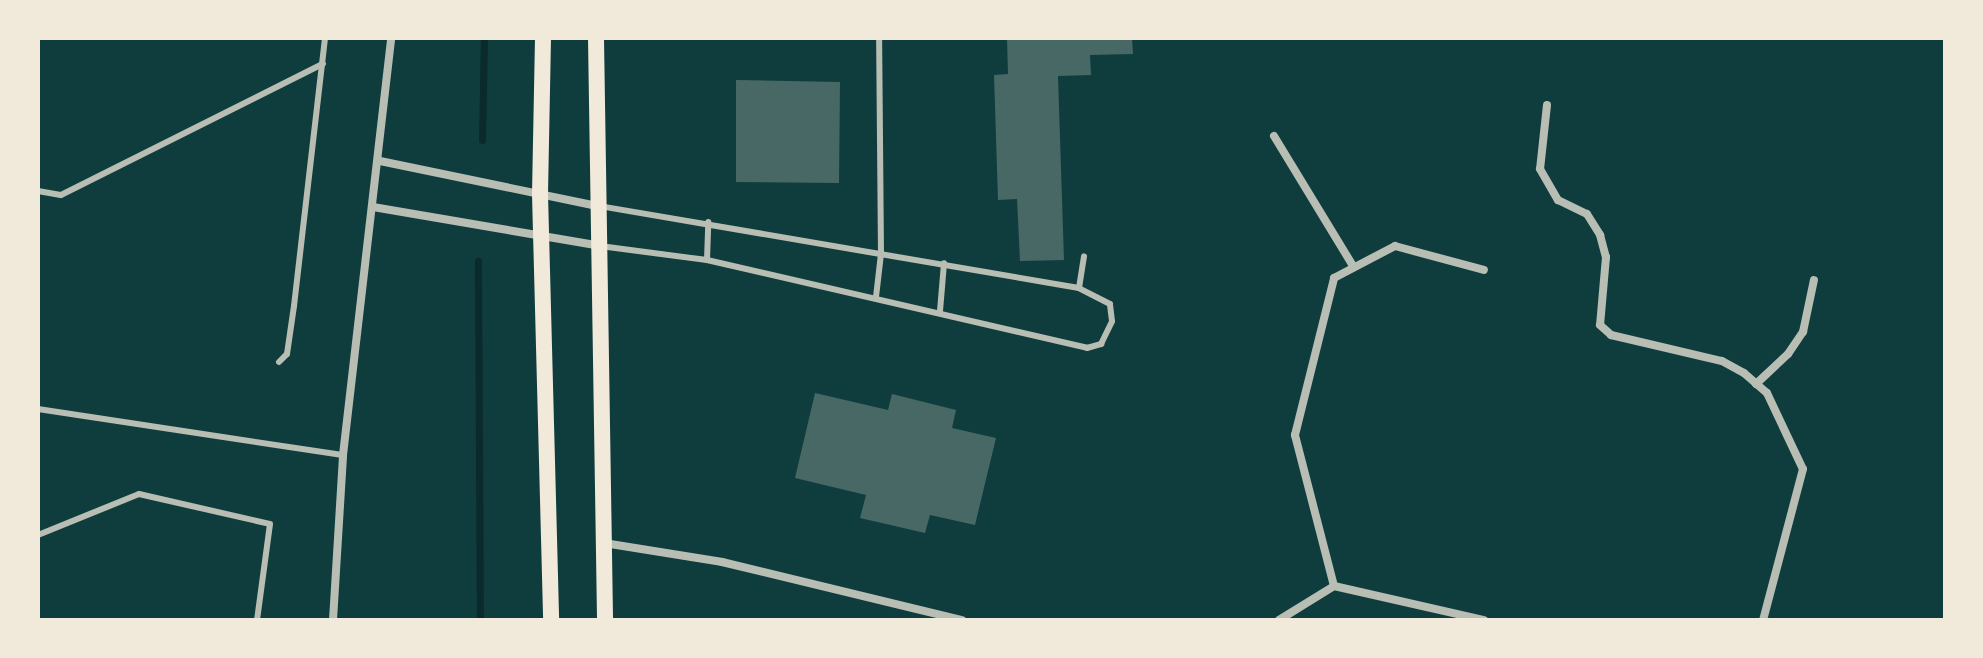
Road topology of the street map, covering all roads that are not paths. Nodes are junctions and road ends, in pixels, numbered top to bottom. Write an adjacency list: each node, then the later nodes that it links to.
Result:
1 (325, 38): 6 (lane)
2 (391, 38): 9 (street)
3 (543, 38): 11 (main road)
4 (596, 38): 12 (main road)
5 (879, 38): 17 (lane)
6 (323, 64): 10 (lane); 27 (lane)
7 (1547, 105): 28 (street)
8 (1274, 136): 21 (street)
9 (380, 161): 11 (street); 13 (street)
10 (38, 191)
11 (540, 194): 12 (street); 15 (main road)
12 (598, 206): 14 (lane); 16 (main road)
13 (373, 207): 15 (street); 30 (street)
14 (708, 222): 17 (lane); 19 (lane)
15 (541, 236): 16 (street); 36 (main road)
16 (600, 246): 19 (lane); 32 (main road)
17 (881, 254): 20 (lane); 25 (lane)
18 (1084, 256): 24 (lane)
19 (707, 260): 25 (lane)
20 (944, 263): 24 (lane); 26 (lane)
21 (1353, 266): 22 (street); 33 (street)
22 (1484, 270)
23 (1814, 280): 28 (street)
24 (1079, 288): 26 (lane)
25 (876, 297): 26 (lane)
26 (940, 311)
27 (279, 362)
28 (1756, 384): 41 (street)
29 (38, 409): 30 (lane)
30 (343, 455): 35 (street)
31 (38, 535): 34 (lane)
32 (604, 543): 37 (main road); 38 (street)
33 (1334, 586): 39 (street); 40 (street)
34 (257, 620)
35 (333, 620)
36 (551, 620)
37 (605, 620)
38 (962, 620)
39 (1279, 620)
40 (1484, 620)
41 (1763, 620)

